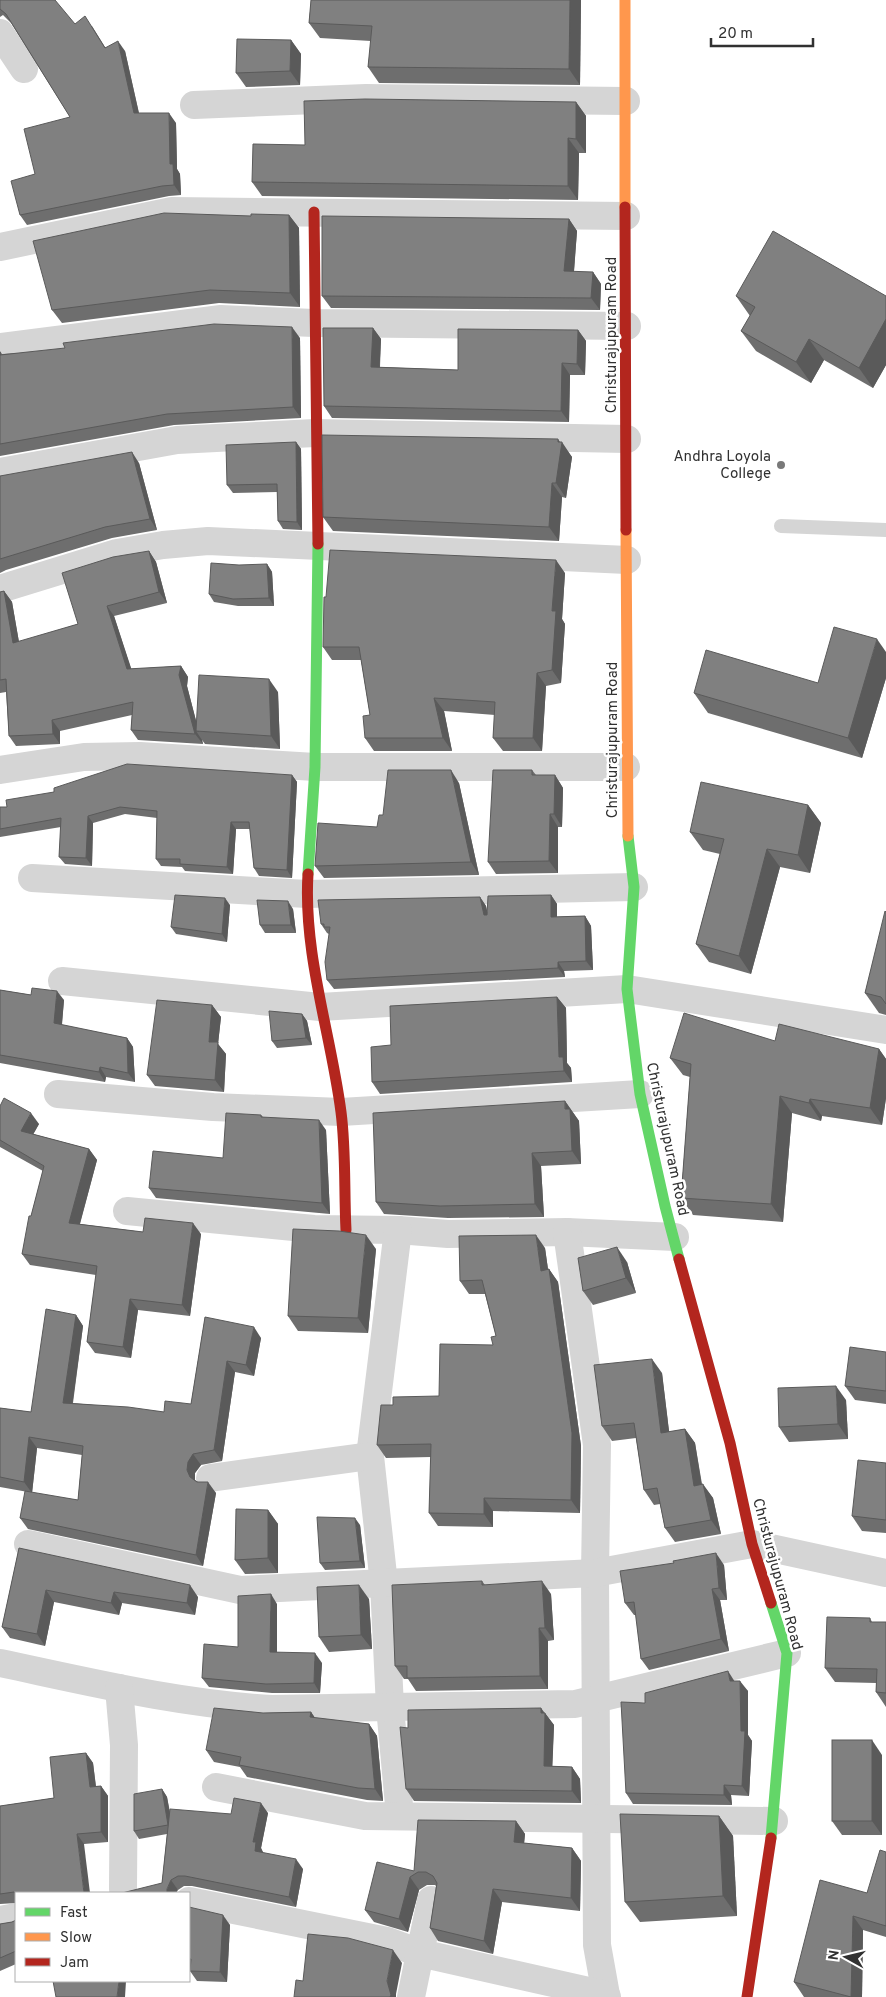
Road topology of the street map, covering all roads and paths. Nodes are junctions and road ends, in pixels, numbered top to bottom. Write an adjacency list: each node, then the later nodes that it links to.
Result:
1 (625, 0): 4 (street, Christurajupuram Road)
2 (0, 32): 3 (street)
3 (24, 69)
4 (626, 101): 5 (street); 7 (street, Christurajupuram Road)
5 (194, 105)
6 (314, 212): 7 (street); 8 (street); 9 (street)
7 (626, 216): 10 (street, Christurajupuram Road)
8 (0, 247)
9 (314, 323): 10 (street); 11 (street); 12 (street)
10 (626, 326): 13 (street, Christurajupuram Road)
11 (0, 347)
12 (315, 433): 13 (street); 14 (street); 17 (street)
13 (627, 439): 18 (street, Christurajupuram Road)
14 (0, 472)
15 (781, 526): 16 (lane)
16 (886, 530)
17 (318, 546): 18 (street); 19 (street); 20 (street)
18 (627, 560): 21 (street, Christurajupuram Road)
19 (0, 589)
20 (315, 767): 21 (street); 22 (street); 25 (street)
21 (626, 767): 24 (street, Christurajupuram Road)
22 (0, 770)
23 (32, 878): 25 (street)
24 (634, 887): 25 (street); 27 (street, Christurajupuram Road)
25 (307, 894): 28 (street)
26 (62, 981): 28 (street)
27 (627, 988): 28 (street); 29 (street); 31 (street, Christurajupuram Road)
28 (320, 1006): 32 (street)
29 (886, 1030)
30 (58, 1094): 32 (street)
31 (640, 1094): 32 (street); 37 (street, Christurajupuram Road)
32 (341, 1112): 34 (street)
33 (127, 1211): 34 (street)
34 (346, 1230): 35 (street)
35 (398, 1230): 36 (street); 38 (street)
36 (567, 1232): 37 (street); 42 (street)
37 (675, 1237): 41 (street, Christurajupuram Road)
38 (370, 1456): 39 (street); 44 (street)
39 (210, 1478)
40 (28, 1544): 44 (street)
41 (752, 1544): 42 (street); 43 (street); 45 (street, Christurajupuram Road)
42 (595, 1573): 44 (street); 48 (street)
43 (886, 1573)
44 (384, 1584): 49 (street)
45 (787, 1653): 48 (street); 53 (street, Christurajupuram Road)
46 (0, 1663): 47 (street)
47 (119, 1688): 49 (street); 54 (street)
48 (595, 1700): 49 (street); 52 (street)
49 (390, 1707): 51 (street)
50 (216, 1787): 51 (street)
51 (400, 1816): 52 (street)
52 (598, 1820): 53 (street); 60 (street)
53 (774, 1821): 62 (street, Christurajupuram Road)
54 (127, 1892)
55 (431, 1900): 59 (street)
56 (190, 1901): 59 (street)
57 (15, 1917): 58 (street)
58 (0, 1920)
59 (420, 1953): 60 (street); 61 (street)
60 (607, 1996)
61 (411, 1997)
62 (747, 1997)

